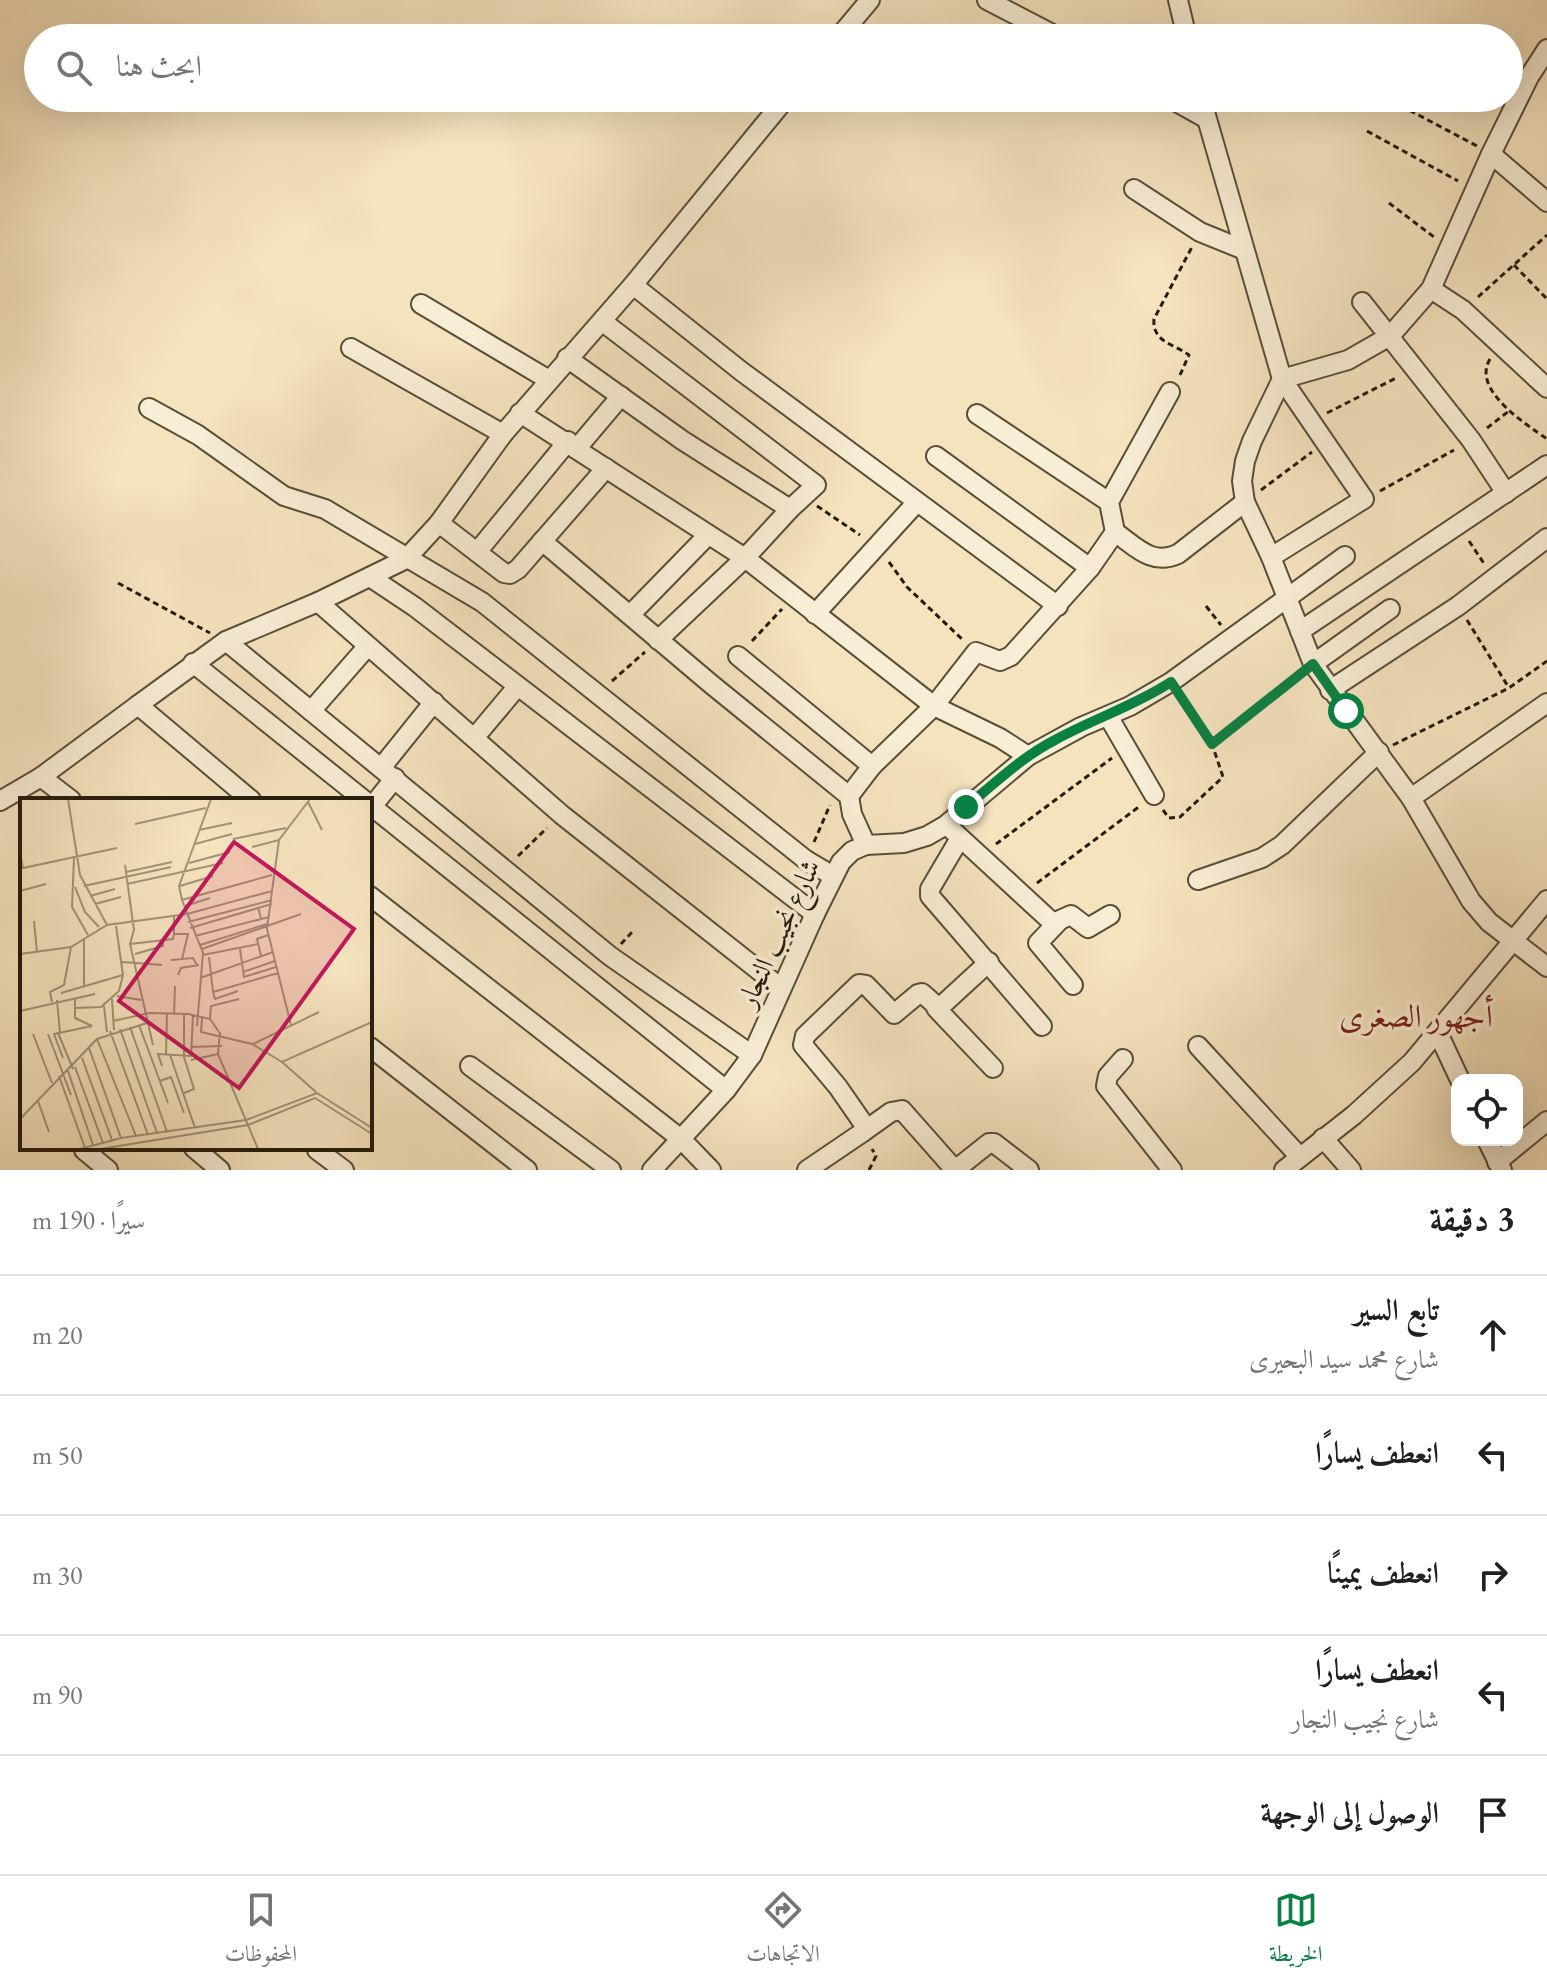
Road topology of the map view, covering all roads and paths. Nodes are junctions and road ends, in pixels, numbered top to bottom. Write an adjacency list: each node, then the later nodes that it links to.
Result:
1 (870, 0): 4 (street)
2 (987, 0): 5 (street)
3 (1178, 0): 6 (street)
4 (850, 24)
5 (1033, 24)
6 (1184, 24)
7 (1547, 49): 8 (street)
8 (1523, 89)
9 (775, 112): 26 (street)
10 (1194, 112): 14 (street)
11 (1204, 112): 14 (street)
12 (1413, 112): 16 (path)
13 (1512, 112): 16 (street)
14 (1205, 118): 24 (street)
15 (1367, 131): 18 (path)
16 (1491, 154): 18 (street); 19 (street)
17 (1134, 189): 21 (street)
18 (1475, 190): 23 (street)
19 (1547, 202)
20 (1389, 203): 23 (path)
21 (1200, 232): 24 (street); 41 (path)
22 (1547, 235): 25 (path)
23 (1448, 248): 27 (street)
24 (1242, 249): 38 (street)
25 (1514, 265): 28 (path); 31 (path)
26 (633, 285): 32 (street); 58 (street)
27 (1431, 289): 31 (street); 33 (street)
28 (1547, 299)
29 (1362, 302): 33 (street)
30 (421, 304): 39 (street)
31 (1463, 310): 35 (street)
32 (603, 322): 36 (street); 61 (street)
33 (1390, 336): 37 (street); 38 (street)
34 (351, 348): 48 (street)
35 (1505, 349): 40 (street); 44 (path)
36 (567, 358): 39 (street); 42 (street)
37 (1416, 368): 47 (path); 50 (street)
38 (1282, 379): 47 (street); 60 (street)
39 (549, 380): 45 (street)
40 (1547, 388)
41 (1170, 392): 59 (street)
42 (621, 396): 52 (street); 61 (street)
43 (149, 408): 73 (street)
44 (1509, 411): 49 (path); 50 (path)
45 (520, 413): 48 (street); 52 (street)
46 (977, 414): 59 (street)
47 (1310, 421): 51 (street)
48 (503, 434): 62 (street)
49 (1547, 439)
50 (1471, 440): 56 (street); 57 (path)
51 (1324, 443): 57 (street); 60 (path)
52 (572, 444): 55 (street); 69 (street)
53 (936, 456): 74 (street)
54 (1547, 465): 56 (street)
55 (606, 468): 65 (street); 67 (street)
56 (1506, 493): 63 (street)
57 (1364, 499): 71 (street)
58 (917, 502): 68 (street); 81 (street)
59 (1109, 502): 64 (street)
60 (1245, 502): 64 (street); 71 (street)
61 (797, 503): 68 (path); 72 (street)
62 (439, 523): 69 (street); 73 (street)
63 (1459, 525): 76 (path); 86 (street)
64 (1115, 532): 74 (street)
65 (708, 535): 72 (street); 85 (street)
66 (1547, 538): 76 (street)
67 (542, 541): 69 (street); 85 (street)
68 (878, 547): 84 (street); 90 (path)
69 (477, 552)
70 (1345, 556): 79 (street)
71 (1271, 557): 79 (street)
72 (745, 558): 78 (street); 87 (street)
73 (406, 559): 75 (street); 99 (street)
74 (1090, 568): 81 (street)
75 (370, 577): 80 (street); 96 (street)
76 (1495, 580): 82 (street)
77 (118, 583): 88 (path)
78 (793, 598): 84 (street); 91 (path)
79 (1286, 599): 86 (street); 95 (street)
80 (318, 602): 88 (street); 89 (street)
81 (1058, 606): 90 (street)
82 (1458, 606): 97 (path); 98 (street)
83 (1390, 609): 94 (street)
84 (815, 614): 103 (street)
85 (630, 615): 87 (street)
86 (1300, 631): 94 (street)
87 (658, 640): 99 (path); 114 (street)
88 (226, 641): 93 (street); 104 (street)
89 (367, 647): 100 (street); 104 (street)
90 (976, 652): 103 (street)
91 (738, 656): 111 (street)
92 (1547, 661): 97 (path)
93 (193, 663): 102 (street); 118 (street)
94 (1313, 664): 98 (street); 107 (path)
95 (1171, 682): 105 (street); 107 (path)
96 (517, 687): 106 (street); 135 (street)
97 (1509, 688): 109 (path)
98 (1330, 690): 109 (street)
99 (597, 694): 128 (street)
100 (434, 702): 106 (street); 112 (street)
101 (1547, 703): 119 (street)
102 (138, 705): 113 (street); 117 (street)
103 (934, 706): 110 (street); 111 (street)
104 (311, 711): 112 (street)
105 (1108, 716): 108 (street); 110 (street)
106 (475, 737): 123 (street)
107 (1212, 744): 115 (path)
108 (1127, 747): 115 (street); 127 (path)
109 (1379, 752): 119 (street); 131 (street)
110 (1028, 756): 124 (street)
111 (872, 766): 114 (street)
112 (388, 773): 120 (street); 129 (street)
113 (41, 777): 116 (street); 121 (street)
114 (843, 792): 126 (street); 128 (path)
115 (1154, 795): 132 (path)
116 (68, 798)
117 (249, 798)
118 (360, 798)
119 (1411, 798): 138 (street)
120 (372, 800)
121 (0, 801)
122 (372, 807): 142 (street)
123 (562, 815): 129 (path); 144 (street)
124 (946, 825): 125 (street); 126 (street)
125 (960, 838): 127 (street); 140 (street)
126 (866, 845): 130 (street, شارع نجيب النجار)
127 (980, 856): 132 (street)
128 (806, 860): 130 (street)
129 (505, 868): 139 (street)
130 (833, 876): 135 (street, شارع نجيب النجار)
131 (1198, 880)
132 (1021, 894): 137 (street)
133 (372, 898): 159 (street)
134 (1547, 900): 138 (street)
135 (815, 914): 144 (street, شارع نجيب النجار)
136 (1110, 915): 137 (street)
137 (1059, 921): 143 (street)
138 (1513, 942): 141 (street); 147 (street)
139 (610, 956): 142 (street); 150 (street)
140 (989, 962): 145 (street); 146 (street)
141 (1547, 967)
142 (586, 978): 155 (street)
143 (1073, 985)
144 (781, 988): 150 (street, شارع نجيب النجار)
145 (936, 1008): 153 (street); 157 (street)
146 (1042, 1026)
147 (1438, 1033): 154 (street); 158 (street)
148 (1198, 1046): 164 (street)
149 (372, 1049): 169 (street)
150 (752, 1055): 155 (street, شارع نجيب النجار)
151 (1123, 1059): 177 (street)
152 (470, 1066): 170 (street)
153 (993, 1068)
154 (1457, 1074)
155 (726, 1090): 159 (street, شارع نجيب النجار)
156 (1547, 1121): 165 (street)
157 (863, 1132): 173 (street); 174 (path); 175 (street)
158 (1323, 1138): 164 (street); 179 (street)
159 (681, 1139): 171 (street, شارع نجيب النجار); 172 (street)
160 (1490, 1146): 165 (street)
161 (84, 1150): 166 (street)
162 (196, 1150): 167 (street)
163 (317, 1150): 168 (street)
164 (1299, 1156): 178 (street)
165 (1499, 1166)
166 (108, 1170)
167 (220, 1170)
168 (344, 1170)
169 (527, 1170)
170 (611, 1170)
171 (652, 1170)
172 (711, 1170)
173 (807, 1170)
174 (869, 1170)
175 (955, 1170): 176 (street)
176 (1029, 1170)
177 (1172, 1170)
178 (1284, 1170)
179 (1351, 1170)

